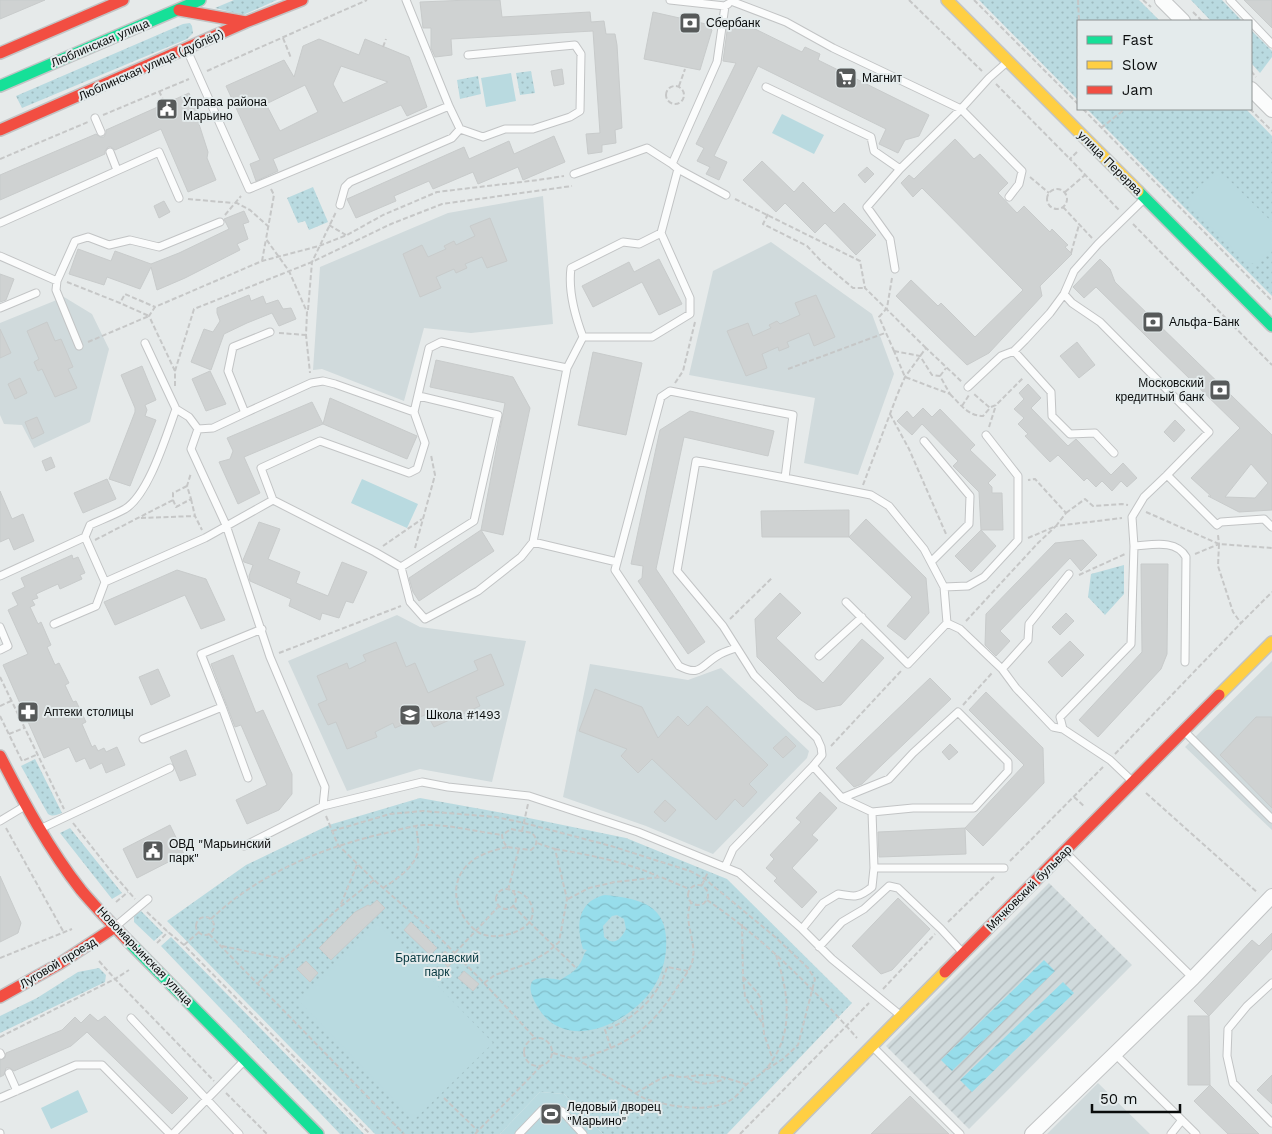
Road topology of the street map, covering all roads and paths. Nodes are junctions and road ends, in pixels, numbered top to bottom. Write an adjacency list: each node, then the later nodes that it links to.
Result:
1 (123, 0): 25 (street)
2 (200, 0): 14 (street, Люблинская улица)
3 (302, 0): 18 (street, Люблинская улица (дублёр))
4 (368, 0): 20 (path)
5 (406, 0): 38 (lane)
6 (670, 0): 13 (lane)
7 (948, 0): 28 (street, улица Перерва)
8 (974, 0): 36 (path)
9 (1078, 0): 15 (path)
10 (1162, 0): 16 (street)
11 (1230, 0): 17 (lane)
12 (732, 1): 13 (lane); 39 (lane)
13 (725, 6): 53 (lane)
14 (179, 10): 18 (street); 31 (street, Люблинская улица)
15 (1079, 20)
16 (1182, 20)
17 (1250, 20)
18 (246, 22): 24 (street, Люблинская улица (дублёр))
19 (1252, 22): 22 (lane)
20 (283, 38): 27 (path); 30 (path)
21 (386, 39): 23 (path)
22 (1272, 44)
23 (383, 46)
24 (187, 49): 30 (lane); 47 (street, Люблинская улица (дублёр))
25 (0, 53)
26 (468, 55): 46 (lane)
27 (291, 58)
28 (1008, 61): 39 (lane); 67 (street, улица Перерва)
29 (685, 69): 32 (path)
30 (199, 74): 35 (path); 61 (lane)
31 (0, 86)
32 (679, 86): 32 (path)
33 (766, 87): 54 (lane)
34 (1252, 90): 43 (street)
35 (159, 91): 37 (path); 44 (path)
36 (1077, 103)
37 (165, 104)
38 (449, 106): 46 (lane); 59 (lane)
39 (961, 109): 54 (lane); 56 (lane)
40 (1085, 110): 45 (path)
41 (1124, 110): 45 (path)
42 (1251, 110): 48 (path)
43 (1272, 110)
44 (95, 118): 49 (lane); 52 (path)
45 (1101, 128): 94 (path)
46 (460, 129): 69 (lane)
47 (0, 130)
48 (1272, 131)
49 (101, 132)
50 (110, 152): 55 (lane)
51 (1077, 152): 58 (path)
52 (0, 159)
53 (675, 167): 57 (lane); 64 (lane); 78 (lane)
54 (900, 169): 88 (lane)
55 (117, 170): 66 (lane); 74 (lane)
56 (1022, 171): 63 (path); 65 (lane)
57 (574, 174): 79 (path)
58 (1085, 175): 62 (path); 72 (path)
59 (268, 181): 61 (lane); 77 (path)
60 (572, 186): 87 (path)
61 (248, 189): 68 (path)
62 (1065, 192): 63 (path); 70 (path)
63 (1049, 193): 70 (path)
64 (726, 195): 71 (path)
65 (1009, 197)
66 (179, 198): 68 (path)
67 (1145, 198): 72 (lane); 102 (street, улица Перерва)
68 (234, 203): 73 (path); 77 (path)
69 (340, 205): 75 (path)
70 (1063, 207): 76 (path)
71 (768, 214): 91 (path); 91 (path)
72 (1126, 216): 81 (lane); 113 (path)
73 (220, 222): 90 (lane)
74 (0, 223)
75 (329, 224): 79 (path); 82 (path)
76 (1079, 225): 81 (path); 83 (path)
77 (268, 227): 80 (path)
78 (662, 233): 100 (lane); 106 (lane)
79 (347, 235): 82 (path)
80 (266, 239): 85 (path); 86 (path)
81 (1098, 244): 93 (lane)
82 (319, 246): 85 (path); 87 (path)
83 (1071, 253)
84 (0, 256): 90 (lane)
85 (280, 258): 86 (path); 89 (path)
86 (262, 262): 96 (path)
87 (312, 262): 89 (path); 99 (path)
88 (895, 269): 98 (path)
89 (289, 271): 99 (path); 118 (path)
90 (58, 281): 95 (path); 108 (lane)
91 (865, 288): 98 (path)
92 (36, 293): 97 (lane)
93 (1064, 294): 111 (lane); 139 (lane)
94 (1272, 301)
95 (120, 303): 96 (path); 101 (path)
96 (155, 307): 101 (path)
97 (0, 308)
98 (887, 308): 104 (path); 109 (path)
99 (307, 312): 105 (path)
100 (690, 314): 106 (lane); 123 (path)
101 (149, 316): 108 (path); 118 (path)
102 (1272, 326)
103 (270, 332): 105 (path); 131 (lane)
104 (885, 333): 110 (path); 116 (path)
105 (306, 335): 121 (path)
106 (583, 337): 115 (lane)
107 (145, 343): 129 (lane)
108 (79, 346)
109 (926, 348): 112 (path); 114 (path)
110 (894, 351): 112 (path); 120 (path)
111 (1014, 351): 117 (lane); 122 (lane)
112 (920, 356): 119 (path); 120 (path)
113 (1272, 364)
114 (946, 367): 119 (path); 122 (path)
115 (567, 368): 125 (lane); 160 (lane)
116 (788, 369)
117 (1031, 370): 126 (path); 137 (lane)
118 (175, 371): 129 (path)
119 (940, 376): 124 (path)
120 (905, 377): 124 (path); 132 (path)
121 (311, 383): 130 (lane); 131 (lane)
122 (968, 388)
123 (670, 391): 140 (lane); 168 (lane)
124 (950, 394): 127 (path)
125 (419, 396): 130 (lane); 167 (lane)
126 (996, 405): 128 (path); 134 (path)
127 (962, 406): 128 (path); 128 (path)
128 (990, 408)
129 (176, 409): 133 (lane); 158 (lane)
130 (414, 412): 146 (lane)
131 (245, 413): 133 (lane)
132 (890, 414): 143 (path); 161 (path)
133 (198, 429): 138 (lane)
134 (986, 435): 141 (lane)
135 (924, 441): 161 (lane)
136 (431, 450): 152 (path)
137 (1114, 453)
138 (196, 458): 142 (path); 154 (lane)
139 (1167, 475): 147 (lane); 153 (lane)
140 (785, 478): 143 (lane); 183 (lane)
141 (1018, 481): 148 (path); 159 (lane)
142 (187, 486): 144 (path); 145 (path)
143 (860, 492): 169 (lane)
144 (191, 499): 145 (path); 149 (path)
145 (173, 500): 151 (path)
146 (274, 500): 154 (lane); 165 (lane)
147 (1137, 508): 148 (path); 150 (lane); 162 (path)
148 (1066, 513): 155 (path)
149 (195, 516): 151 (path); 157 (path)
150 (1132, 517): 155 (path); 163 (lane)
151 (138, 518): 158 (path)
152 (422, 519): 165 (path); 167 (path)
153 (1217, 525): 156 (lane); 162 (path)
154 (226, 526): 157 (lane); 185 (lane)
155 (1056, 526): 159 (path); 186 (path)
156 (1272, 527)
157 (205, 538): 174 (lane)
158 (86, 540): 172 (lane); 174 (lane)
159 (1018, 540): 175 (lane)
160 (533, 542): 168 (lane); 177 (lane)
161 (950, 543): 169 (lane)
162 (1219, 544): 164 (path); 166 (path); 181 (path)
163 (1134, 548): 166 (lane); 171 (path); 202 (lane)
164 (1272, 548)
165 (374, 552): 170 (lane)
166 (1186, 557): 192 (lane)
167 (412, 560): 170 (lane)
168 (617, 562): 188 (lane)
169 (931, 562): 175 (lane)
170 (401, 567): 177 (lane)
171 (1069, 574): 194 (lane)
172 (0, 576)
173 (772, 578): 183 (path)
174 (105, 582): 182 (lane)
175 (944, 587): 180 (lane)
176 (1272, 592): 181 (path)
177 (410, 602): 191 (path)
178 (846, 602): 179 (lane)
179 (862, 616): 190 (lane); 193 (lane)
180 (947, 623): 186 (lane); 193 (lane)
181 (1241, 623): 209 (path)
182 (54, 624)
183 (723, 626): 188 (lane)
184 (0, 627): 189 (lane)
185 (262, 629): 191 (lane); 198 (lane)
186 (960, 629): 194 (lane)
187 (1272, 643): 203 (street, Мячковский бульвар)
188 (736, 648): 207 (lane)
189 (0, 650)
190 (819, 656)
191 (270, 657): 218 (lane)
192 (1185, 662)
193 (908, 664): 207 (path)
194 (1000, 667): 199 (path); 202 (lane)
195 (0, 677): 196 (path)
196 (11, 701): 197 (path); 201 (path)
197 (0, 706)
198 (222, 707): 205 (lane); 212 (lane)
199 (958, 712): 216 (lane); 220 (lane)
200 (0, 716): 204 (path)
201 (24, 728): 204 (path); 206 (path)
202 (1063, 729): 209 (lane)
203 (1184, 730): 213 (street, Мячковский бульвар); 222 (lane)
204 (9, 734): 206 (path)
205 (143, 738)
206 (36, 755): 221 (path)
207 (822, 755): 210 (lane)
208 (0, 756): 217 (street, Новомарьинская улица)
209 (1110, 760): 213 (lane); 215 (path)
210 (813, 766): 216 (lane); 239 (lane)
211 (170, 768): 221 (lane)
212 (248, 778)
213 (1133, 781): 236 (street, Мячковский бульвар); 255 (path)
214 (530, 796): 218 (lane); 224 (path); 237 (lane)
215 (1074, 797): 219 (path); 241 (path)
216 (842, 798): 220 (lane)
217 (25, 805): 223 (lane); 226 (street, Новомарьинская улица)
218 (323, 806): 227 (path); 232 (lane)
219 (1086, 808)
220 (872, 812): 240 (lane)
221 (67, 816): 226 (lane); 250 (path)
222 (1272, 819)
223 (1, 820): 269 (path)
224 (524, 823): 227 (path); 228 (path); 243 (path)
225 (416, 826): 229 (path); 231 (path); 246 (path)
226 (39, 829): 264 (street, Новомарьинская улица)
227 (332, 831): 231 (path)
228 (522, 831): 229 (path); 230 (path)
229 (502, 835): 233 (path)
230 (537, 843): 234 (path); 235 (path)
231 (338, 845): 238 (path); 261 (path)
232 (244, 846)
233 (507, 847): 234 (path); 268 (path)
234 (518, 848): 248 (path)
235 (556, 848): 242 (path); 252 (path)
236 (1065, 852): 279 (street, Мячковский бульвар); 288 (lane)
237 (712, 863): 239 (lane); 243 (path)
238 (357, 864): 244 (path); 260 (path)
239 (725, 867): 266 (lane)
240 (874, 868): 241 (lane); 266 (lane)
241 (1004, 868): 267 (path)
242 (660, 877): 247 (path); 252 (path)
243 (705, 879): 245 (path); 292 (path)
244 (374, 880): 246 (path); 260 (path)
245 (702, 886): 247 (path); 253 (path)
246 (383, 888): 278 (path)
247 (689, 889): 256 (path)
248 (508, 890): 249 (path); 258 (path)
249 (512, 891): 259 (path); 262 (path)
250 (128, 892): 254 (path); 257 (path)
251 (148, 899): 257 (lane)
252 (567, 900): 276 (path)
253 (706, 900): 256 (path); 263 (path)
254 (116, 902)
255 (1270, 902): 288 (street)
256 (691, 903): 286 (path)
257 (141, 906): 264 (lane); 270 (path)
258 (499, 906): 259 (path); 268 (path)
259 (513, 906): 262 (path)
260 (340, 907): 282 (path)
261 (211, 919): 271 (path); 272 (path)
262 (529, 922): 268 (path); 276 (path)
263 (742, 924): 280 (path); 287 (path)
264 (115, 927): 294 (street, Луговой проезд); 304 (street, Новомарьинская улица)
265 (72, 928): 269 (path)
266 (802, 928): 277 (lane)
267 (941, 929): 277 (lane); 279 (lane); 293 (path)
268 (476, 930): 278 (path)
269 (63, 931): 281 (path)
270 (168, 932): 273 (path); 274 (path)
271 (199, 932): 272 (path); 274 (path)
272 (209, 934): 275 (path)
273 (157, 942)
274 (184, 945): 324 (path)
275 (220, 946): 282 (path); 291 (path)
276 (554, 946): 284 (path); 289 (path)
277 (819, 946): 293 (lane)
278 (455, 953): 289 (path)
279 (964, 954): 295 (street, Мячковский бульвар)
280 (776, 955): 292 (path); 306 (path)
281 (0, 958)
282 (284, 959): 291 (path)
283 (99, 961): 285 (path)
284 (575, 966)
285 (129, 970)
286 (688, 971): 301 (path); 301 (path)
287 (743, 977): 298 (path); 298 (path)
288 (1193, 978): 303 (street)
289 (484, 982): 299 (path)
290 (1272, 983): 319 (lane)
291 (258, 984): 325 (path)
292 (813, 990): 296 (path); 308 (path)
293 (877, 995): 295 (lane); 329 (path)
294 (0, 997)
295 (902, 1016): 300 (street, Мячковский бульвар)
296 (838, 1017)
297 (132, 1018): 317 (lane)
298 (763, 1024): 306 (path)
299 (535, 1038): 302 (path); 307 (path)
300 (872, 1046): 330 (street, Мячковский бульвар); 331 (lane)
301 (611, 1048): 305 (path)
302 (553, 1053): 305 (path); 307 (path)
303 (1115, 1054): 318 (lane); 332 (street)
304 (246, 1059): 317 (lane); 323 (street, Новомарьинская улица)
305 (576, 1059): 314 (path)
306 (773, 1060): 308 (path)
307 (542, 1066): 320 (path)
308 (763, 1072): 312 (path)
309 (9, 1073): 313 (lane)
310 (688, 1078): 311 (path); 311 (path); 314 (path)
311 (726, 1079): 312 (path)
312 (748, 1084): 314 (path)
313 (17, 1091): 315 (lane); 321 (lane)
314 (636, 1093)
315 (0, 1098)
316 (444, 1098): 320 (path)
317 (208, 1099): 321 (lane); 322 (lane)
318 (1182, 1120): 333 (lane); 334 (lane)
319 (1272, 1123)
320 (478, 1131): 326 (path)
321 (172, 1134)
322 (239, 1134)
323 (318, 1134)
324 (370, 1134)
325 (404, 1134)
326 (475, 1134)
327 (520, 1134): 328 (lane)
328 (583, 1134)
329 (740, 1134)
330 (785, 1134)
331 (960, 1134)
332 (1032, 1134)
333 (1171, 1134)
334 (1196, 1134)

